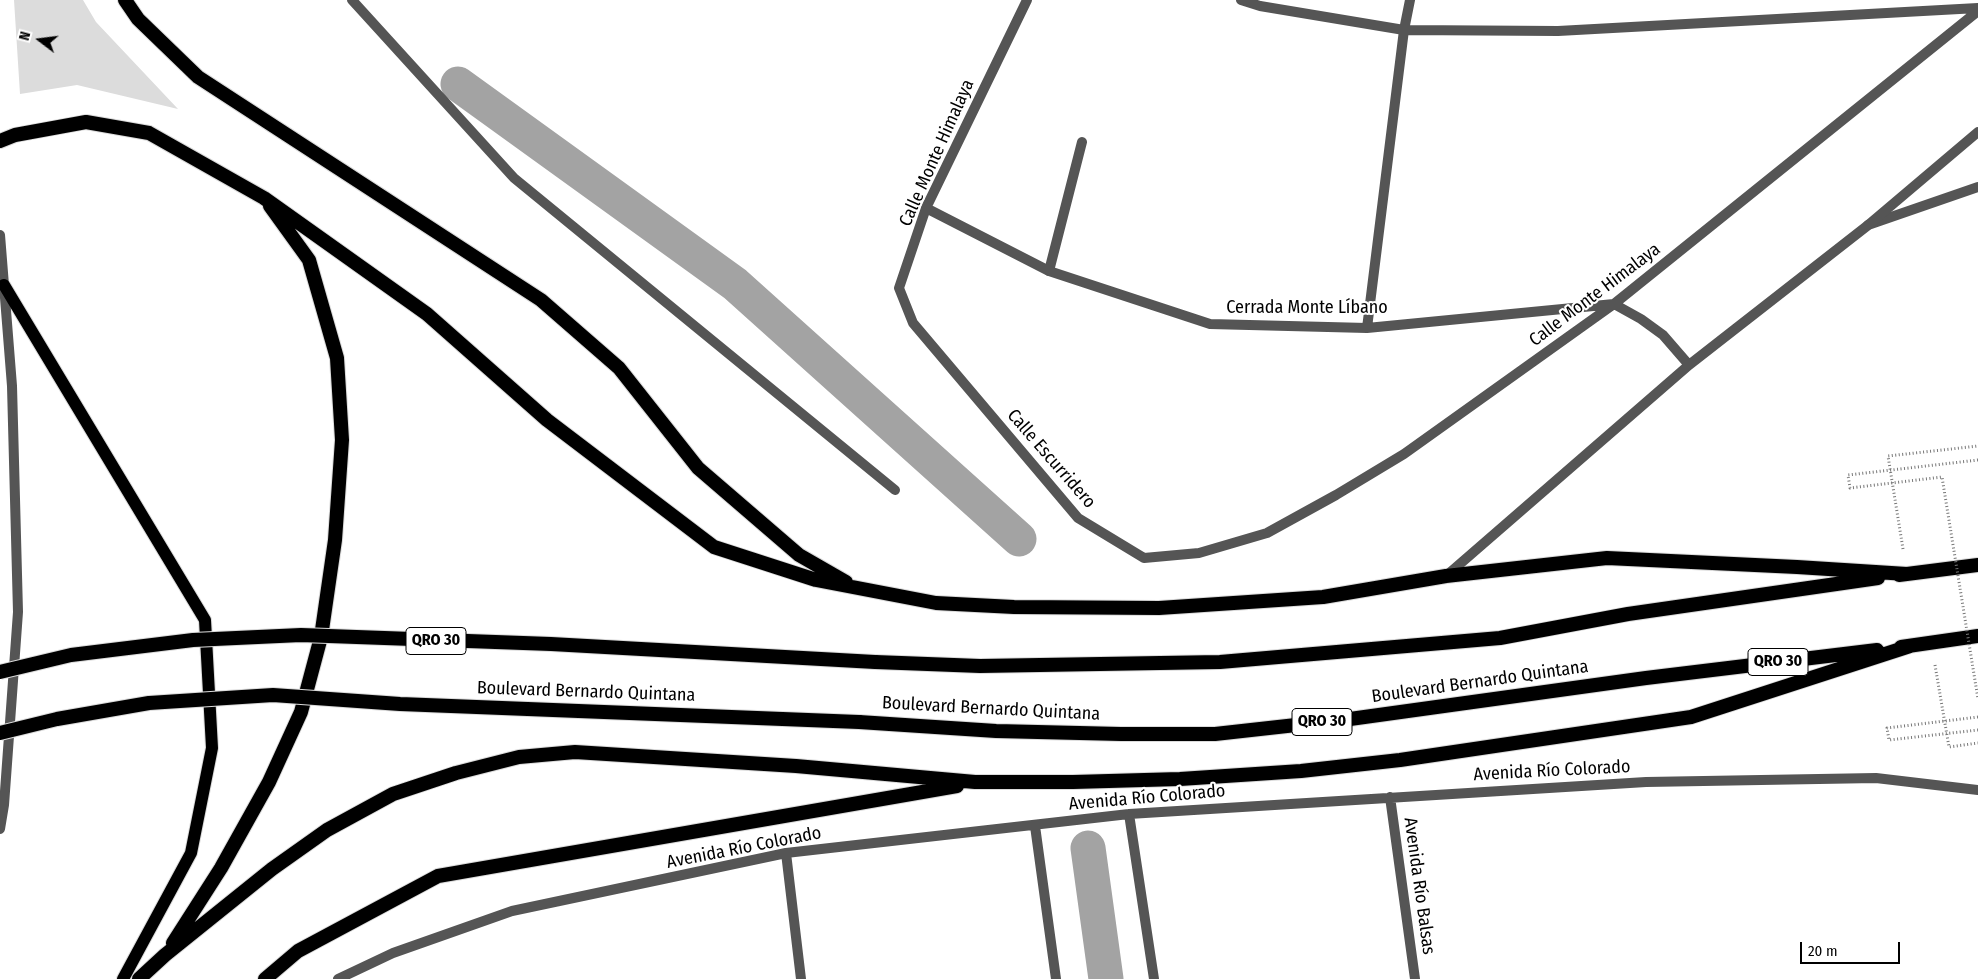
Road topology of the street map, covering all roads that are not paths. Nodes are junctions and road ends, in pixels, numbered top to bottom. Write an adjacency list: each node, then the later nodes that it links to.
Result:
1 (124, 0): 27 (highway)
2 (352, 0): 22 (street)
3 (1027, 0): 13 (street, Calle Monte Himalaya)
4 (1241, 0): 7 (street)
5 (1410, 0): 7 (street)
6 (1978, 9): 7 (street); 18 (street, Calle Monte Himalaya)
7 (1404, 30): 20 (street)
8 (1978, 132): 14 (street)
9 (0, 141): 12 (highway)
10 (1082, 142): 16 (street)
11 (1978, 188): 14 (street)
12 (264, 198): 27 (highway); 39 (highway)
13 (926, 208): 16 (street, Cerrada Monte Líbano); 19 (street, Calle Monte Himalaya)
14 (1867, 226): 21 (street)
15 (0, 235): 17 (street)
16 (1049, 271): 20 (street, Cerrada Monte Líbano)
17 (4, 285): 37 (street); 40 (main road)
18 (1614, 304): 20 (street, Cerrada Monte Líbano); 21 (street); 23 (street, Calle Monte Himalaya)
19 (913, 323): 23 (street, Calle Escurridero)
20 (1367, 328)
21 (1689, 365): 26 (street)
22 (895, 490)
23 (1199, 553)
24 (1978, 565): 25 (highway, QRO 30)
25 (1907, 574): 26 (highway); 30 (highway, QRO 30, bridge)
26 (1446, 576): 27 (highway)
27 (856, 588)
28 (1978, 636): 29 (highway, Boulevard Bernardo Quintana / QRO 30)
29 (1910, 646): 31 (highway, Boulevard Bernardo Quintana / QRO 30, bridge); 32 (highway)
30 (0, 672)
31 (0, 733)
32 (975, 782): 39 (highway); 42 (highway)
33 (1978, 790): 34 (street, Avenida Río Colorado)
34 (1390, 797): 35 (street, Avenida Río Colorado); 47 (street, Avenida Río Balsas)
35 (1129, 814): 36 (street, Avenida Río Colorado); 46 (street)
36 (1035, 826): 38 (street, Avenida Río Colorado); 45 (street)
37 (0, 829)
38 (786, 853): 43 (street, Avenida Río Colorado); 44 (street)
39 (165, 955): 41 (highway)
40 (123, 979)
41 (139, 979)
42 (265, 979)
43 (338, 979)
44 (801, 979)
45 (1056, 979)
46 (1154, 979)
47 (1415, 979)

